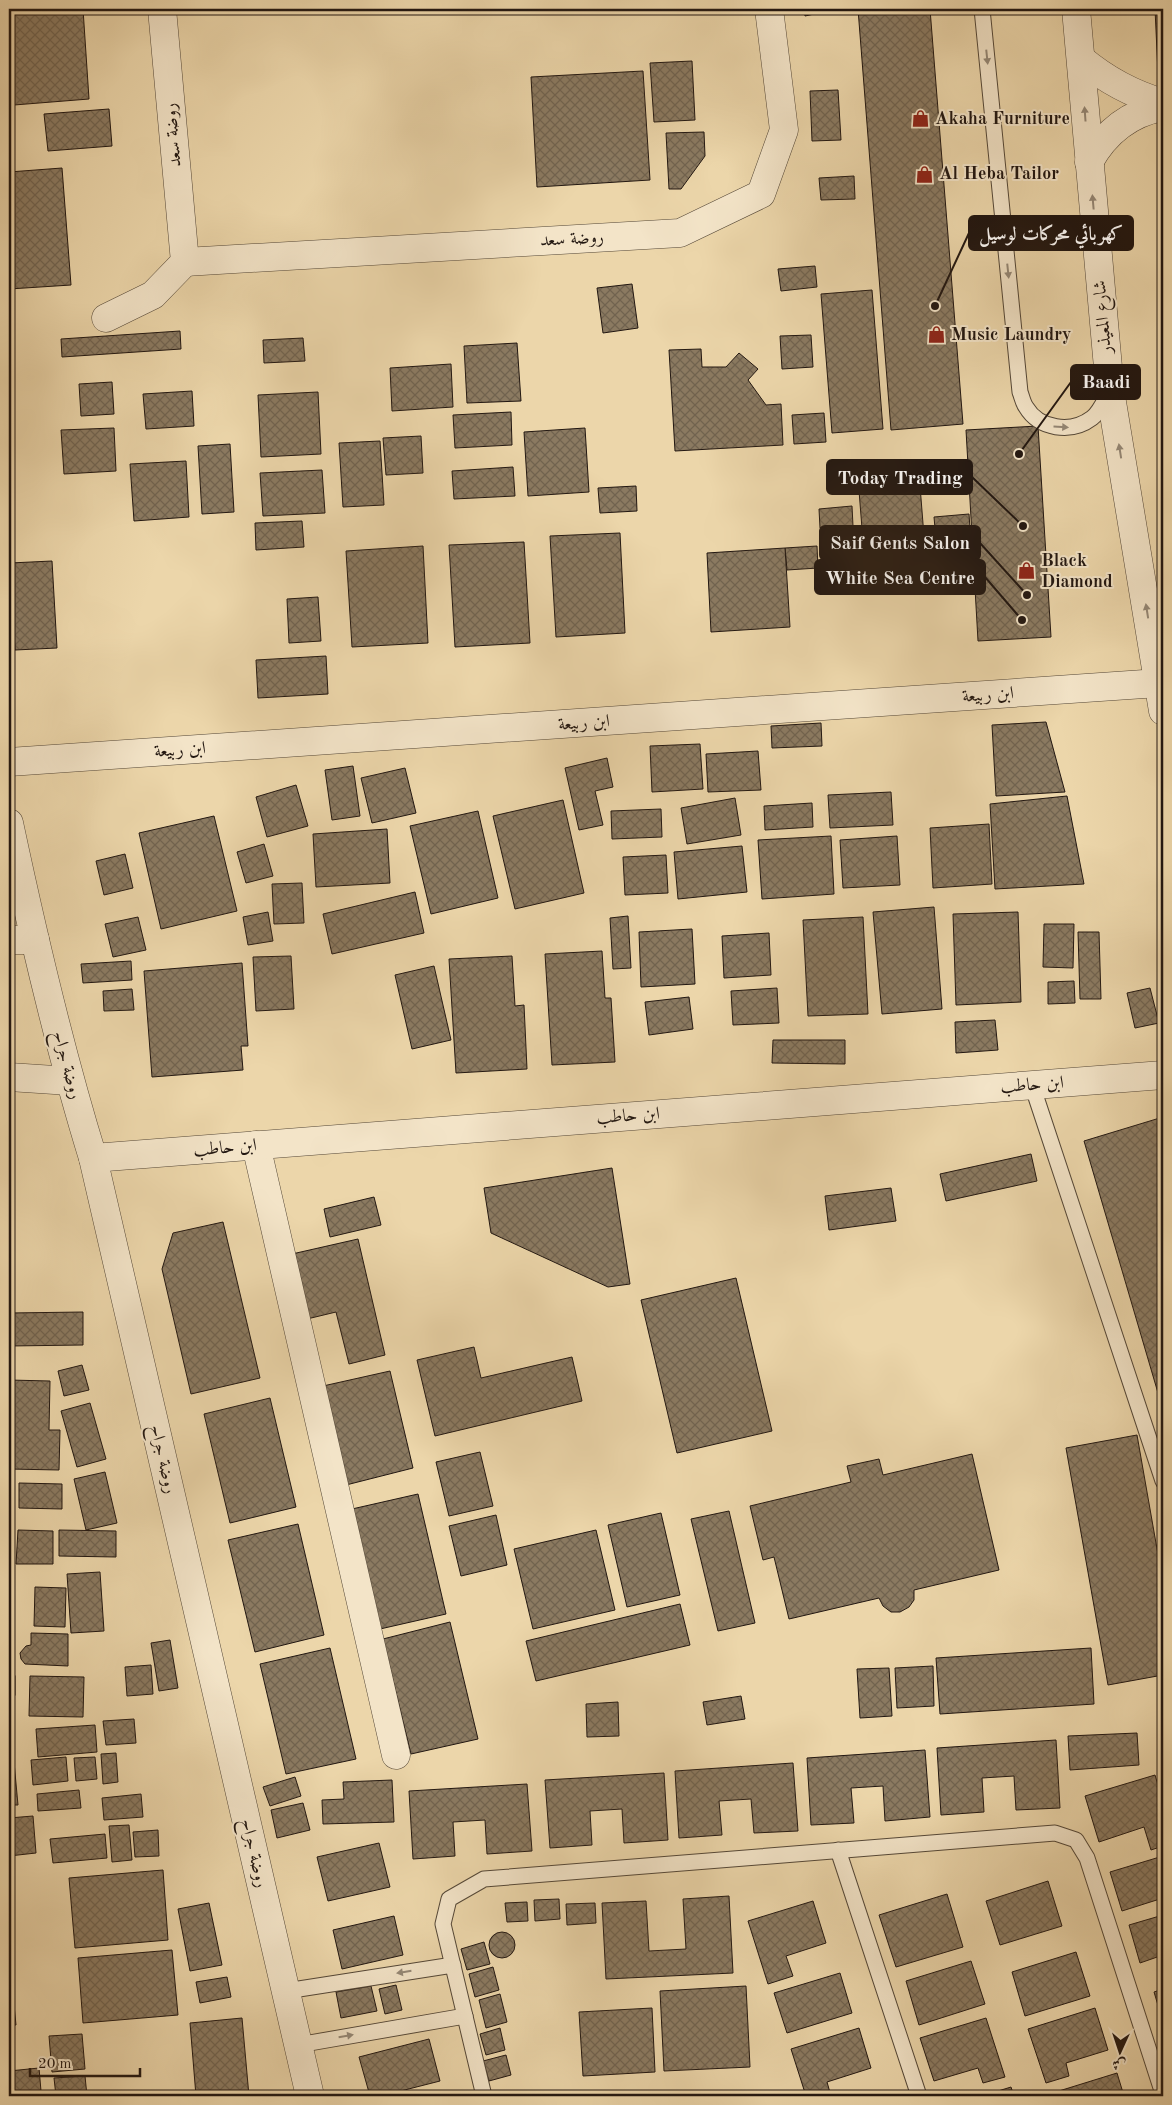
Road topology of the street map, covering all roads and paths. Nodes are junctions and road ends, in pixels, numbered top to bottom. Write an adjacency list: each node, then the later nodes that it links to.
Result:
1 (162, 9): 8 (street, روضة سعد)
2 (770, 9): 8 (street, روضة سعد)
3 (982, 9): 10 (lane, one-way to 10)
4 (1076, 9): 5 (street, شارع المعيذر)
5 (1081, 59): 6 (street); 7 (street, شارع المعيذر, one-way to 5)
6 (1163, 105): 7 (street)
7 (1089, 162): 10 (street, شارع المعيذر, one-way to 7)
8 (185, 262): 9 (street)
9 (106, 318)
10 (1110, 390): 11 (street, شارع المعيذر, one-way to 10)
11 (1159, 683): 12 (street, شارع المعيذر); 13 (street, ابن ربيعة)
12 (1163, 711)
13 (9, 762)
14 (9, 823): 15 (street, روضة جراح)
15 (16, 895): 16 (street, روضة جراح)
16 (22, 940): 19 (street, روضة جراح)
17 (1163, 1075): 20 (street, ابن حاطب)
18 (9, 1077): 19 (street)
19 (70, 1081): 22 (street, روضة جراح)
20 (1032, 1085): 21 (street, ابن حاطب); 23 (lane)
21 (256, 1145): 22 (street, ابن حاطب); 24 (street)
22 (93, 1158): 27 (street, روضة جراح)
23 (1163, 1481)
24 (396, 1755)
25 (838, 1850): 26 (lane); 30 (lane); 33 (lane)
26 (452, 1965): 27 (lane, one-way to 27); 28 (lane)
27 (286, 1991): 29 (street, روضة جراح)
28 (465, 2016): 29 (lane, one-way to 28); 32 (lane)
29 (298, 2045): 31 (street, روضة جراح)
30 (1163, 2094)
31 (310, 2096)
32 (484, 2096)
33 (919, 2096)

